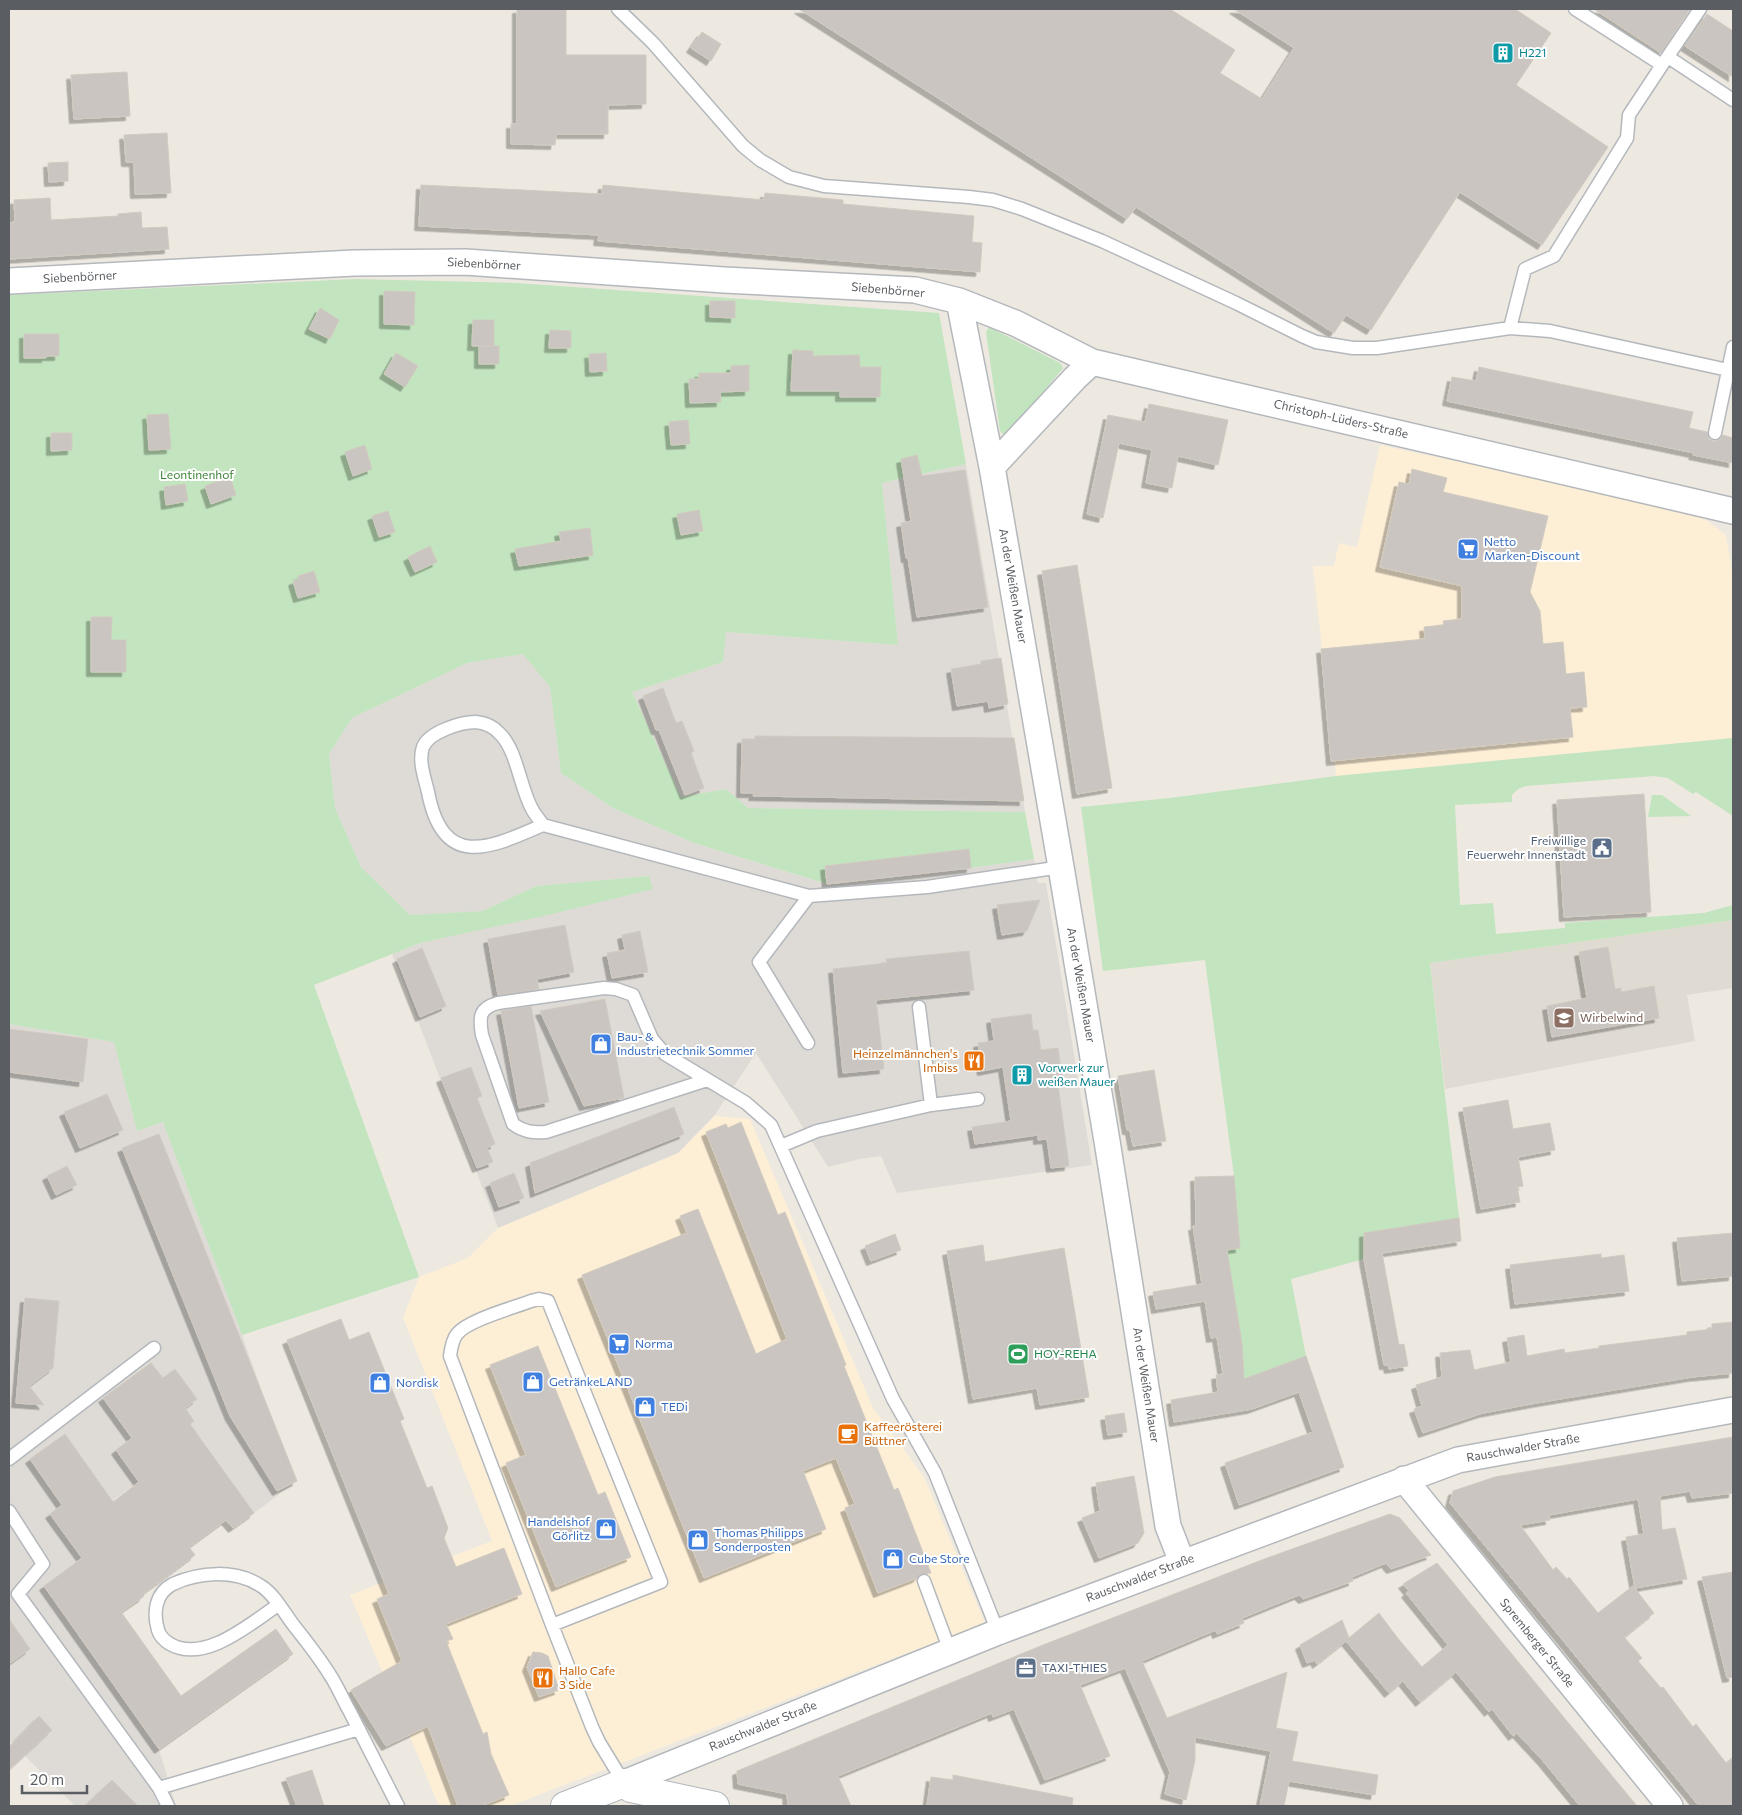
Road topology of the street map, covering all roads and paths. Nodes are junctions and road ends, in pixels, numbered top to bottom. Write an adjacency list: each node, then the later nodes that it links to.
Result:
1 (618, 9): 8 (lane)
2 (1575, 9): 4 (lane)
3 (1700, 9): 4 (lane)
4 (1665, 61): 5 (lane); 8 (lane)
5 (1733, 100)
6 (9, 280): 7 (street, Siebenbörner)
7 (959, 300): 10 (street, Christoph-Lüders-Straße); 13 (street, An der Weißen Mauer)
8 (1510, 328): 11 (lane)
9 (1733, 347): 11 (lane)
10 (1092, 362): 13 (street); 14 (street, Christoph-Lüders-Straße)
11 (1728, 370): 12 (lane)
12 (1715, 433)
13 (992, 467): 16 (street, An der Weißen Mauer)
14 (1733, 511)
15 (543, 824): 15 (lane); 17 (lane)
16 (1061, 867): 17 (lane); 29 (street, An der Weißen Mauer)
17 (809, 896): 19 (lane)
18 (919, 1007): 22 (lane)
19 (808, 1043)
20 (707, 1080): 20 (lane); 23 (lane)
21 (978, 1098): 22 (lane)
22 (931, 1105): 23 (lane)
23 (781, 1146): 33 (lane)
24 (154, 1348): 26 (lane)
25 (1733, 1410): 27 (street, Rauschwalder Straße)
26 (9, 1458)
27 (1404, 1479): 29 (street, Rauschwalder Straße); 42 (street, Spremberger Straße)
28 (9, 1511): 37 (lane)
29 (1182, 1562): 33 (street, Rauschwalder Straße)
30 (924, 1581): 34 (lane)
31 (278, 1605): 31 (lane); 35 (lane)
32 (552, 1625): 32 (lane); 36 (lane)
33 (998, 1632): 34 (street, Rauschwalder Straße)
34 (950, 1651): 36 (street, Rauschwalder Straße)
35 (359, 1729): 37 (lane); 39 (lane)
36 (624, 1783): 40 (main road, Rauschwalder Straße); 41 (main road)
37 (159, 1788): 38 (lane)
38 (168, 1806)
39 (398, 1806)
40 (565, 1806)
41 (715, 1806)
42 (1670, 1806)

